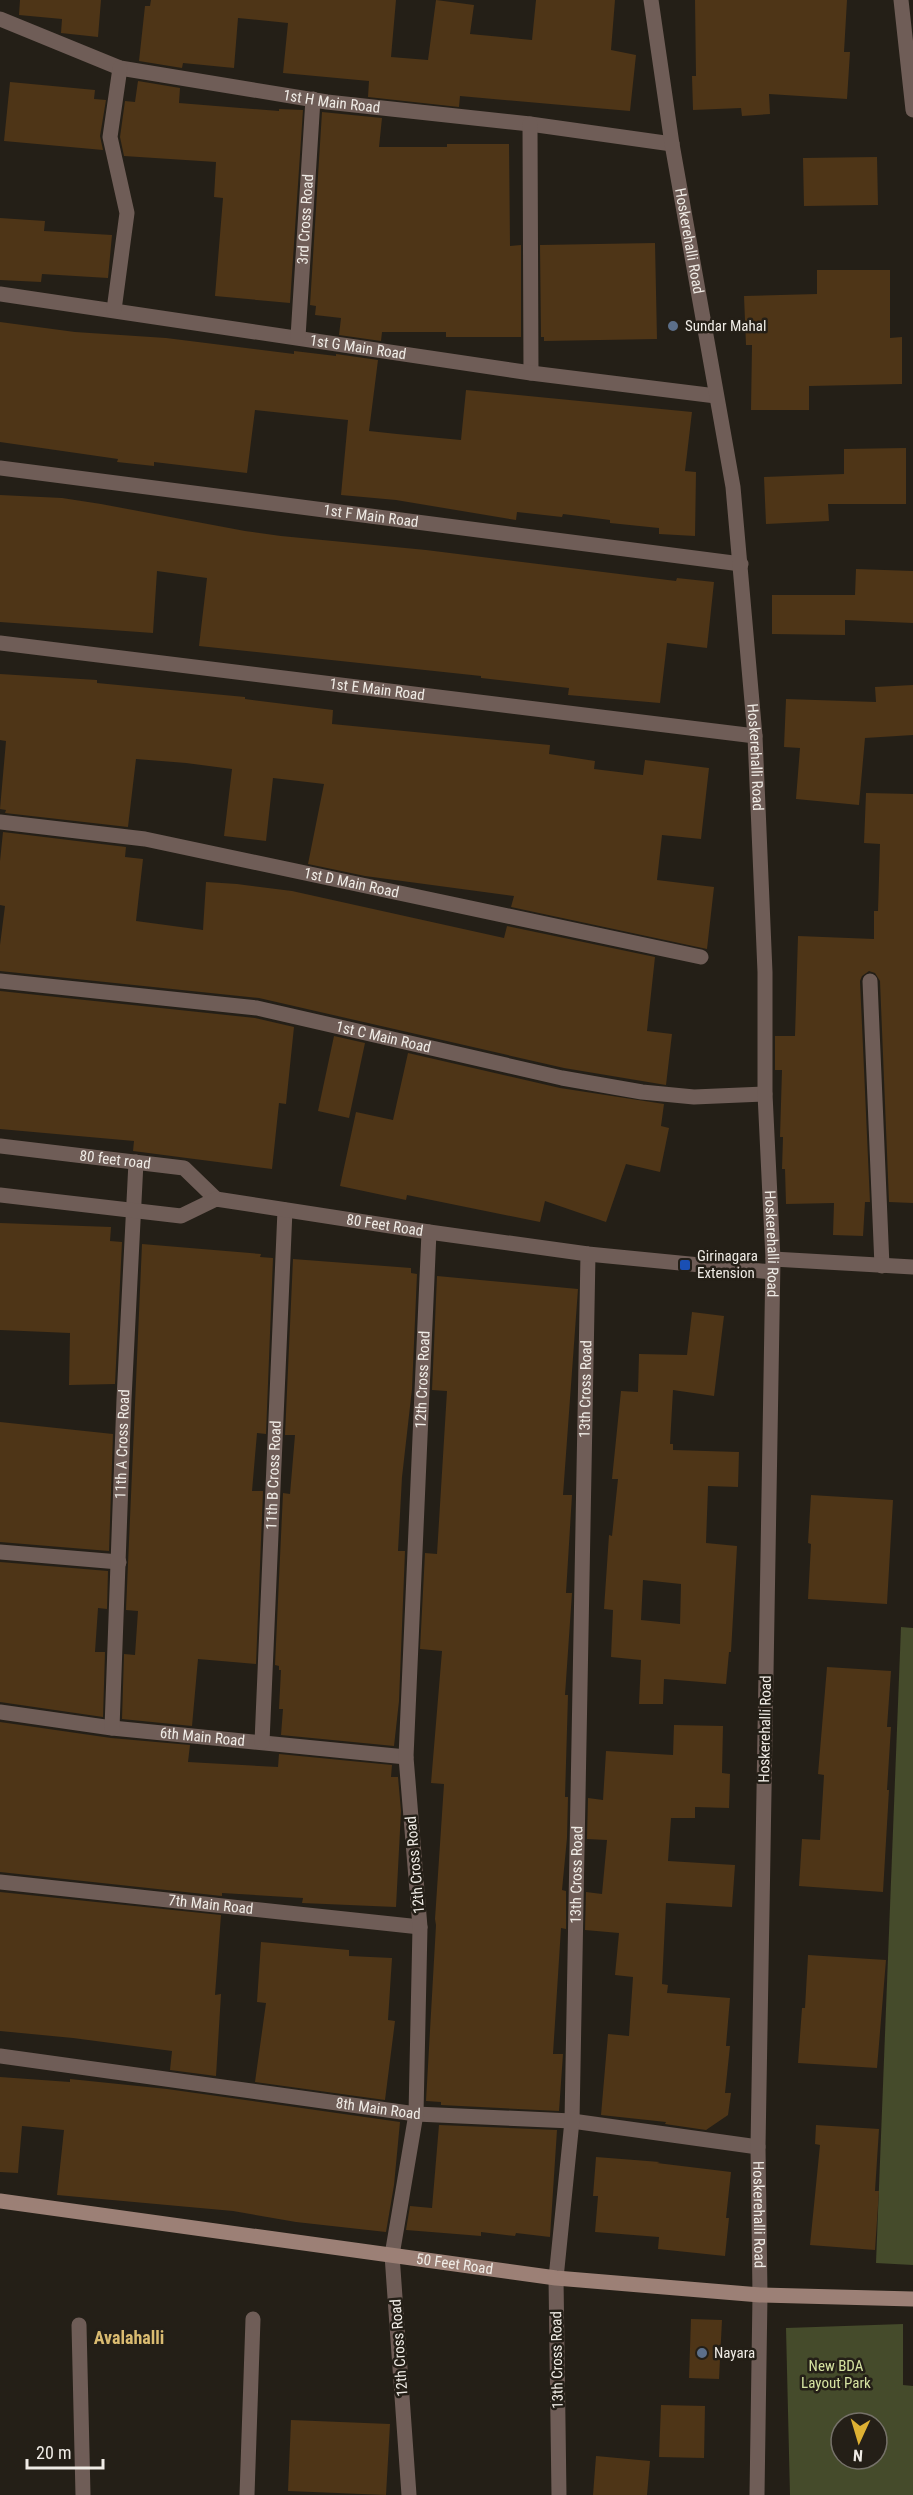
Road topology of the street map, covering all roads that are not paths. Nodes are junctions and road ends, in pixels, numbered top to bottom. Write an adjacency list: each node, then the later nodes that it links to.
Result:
1 (651, 0): 8 (street, Hoskerehalli Road)
2 (902, 0): 6 (street)
3 (0, 19): 4 (street, 1st H Main Road)
4 (120, 68): 5 (street, 1st H Main Road); 10 (street)
5 (313, 99): 7 (street, 1st H Main Road); 11 (street, 3rd Cross Road)
6 (913, 110)
7 (530, 124): 8 (street, 1st H Main Road); 12 (street)
8 (672, 144): 13 (street, Hoskerehalli Road)
9 (0, 294): 10 (street, 1st G Main Road)
10 (114, 310): 11 (street, 1st G Main Road)
11 (298, 337): 12 (street, 1st G Main Road)
12 (531, 373): 13 (street, 1st G Main Road)
13 (716, 396): 15 (street, Hoskerehalli Road)
14 (0, 468): 15 (street, 1st F Main Road)
15 (741, 564): 17 (street, Hoskerehalli Road)
16 (0, 643): 17 (street, 1st E Main Road)
17 (754, 736): 22 (street, Hoskerehalli Road)
18 (0, 822): 19 (street, 1st D Main Road)
19 (701, 957)
20 (0, 981): 22 (street, 1st C Main Road)
21 (870, 981): 32 (street)
22 (765, 1094): 31 (street, Hoskerehalli Road)
23 (0, 1146): 24 (street, 80 feet road)
24 (136, 1162): 26 (street, 80 feet road); 28 (street, 11th A Cross Road)
25 (0, 1195): 28 (street)
26 (216, 1199): 27 (street, 80 Feet Road); 28 (street)
27 (285, 1210): 29 (street, 80 Feet Road); 38 (street, 11th B Cross Road)
28 (134, 1212): 35 (street, 11th A Cross Road)
29 (429, 1232): 30 (street, 80 Feet Road); 39 (street, 12th Cross Road)
30 (588, 1254): 31 (street, 80 Feet Road); 44 (street, 13th Cross Road)
31 (773, 1265): 32 (street, 80 Feet Road); 45 (street, Hoskerehalli Road)
32 (882, 1266): 33 (street, 80 Feet Road)
33 (913, 1267)
34 (0, 1552): 35 (street)
35 (119, 1562): 37 (street, 11th A Cross Road)
36 (0, 1713): 37 (street, 6th Main Road)
37 (112, 1728): 38 (street, 6th Main Road)
38 (262, 1742): 39 (street, 6th Main Road)
39 (406, 1757): 41 (street, 12th Cross Road)
40 (0, 1882): 41 (street, 7th Main Road)
41 (420, 1927): 43 (street, 12th Cross Road)
42 (0, 2056): 43 (street, 8th Main Road)
43 (416, 2114): 44 (street, 8th Main Road); 47 (street, 12th Cross Road)
44 (572, 2121): 45 (street, 8th Main Road); 48 (street, 13th Cross Road)
45 (758, 2147): 49 (street, Hoskerehalli Road)
46 (0, 2201): 47 (main road, 50 Feet Road)
47 (392, 2255): 48 (main road, 50 Feet Road); 55 (street, 12th Cross Road)
48 (556, 2278): 49 (main road, 50 Feet Road); 56 (street, 13th Cross Road)
49 (760, 2295): 50 (main road, 50 Feet Road); 57 (street, Hoskerehalli Road)
50 (913, 2300)
51 (253, 2319): 54 (street)
52 (79, 2325): 53 (street)
53 (83, 2495)
54 (247, 2495)
55 (409, 2495)
56 (559, 2495)
57 (757, 2495)

